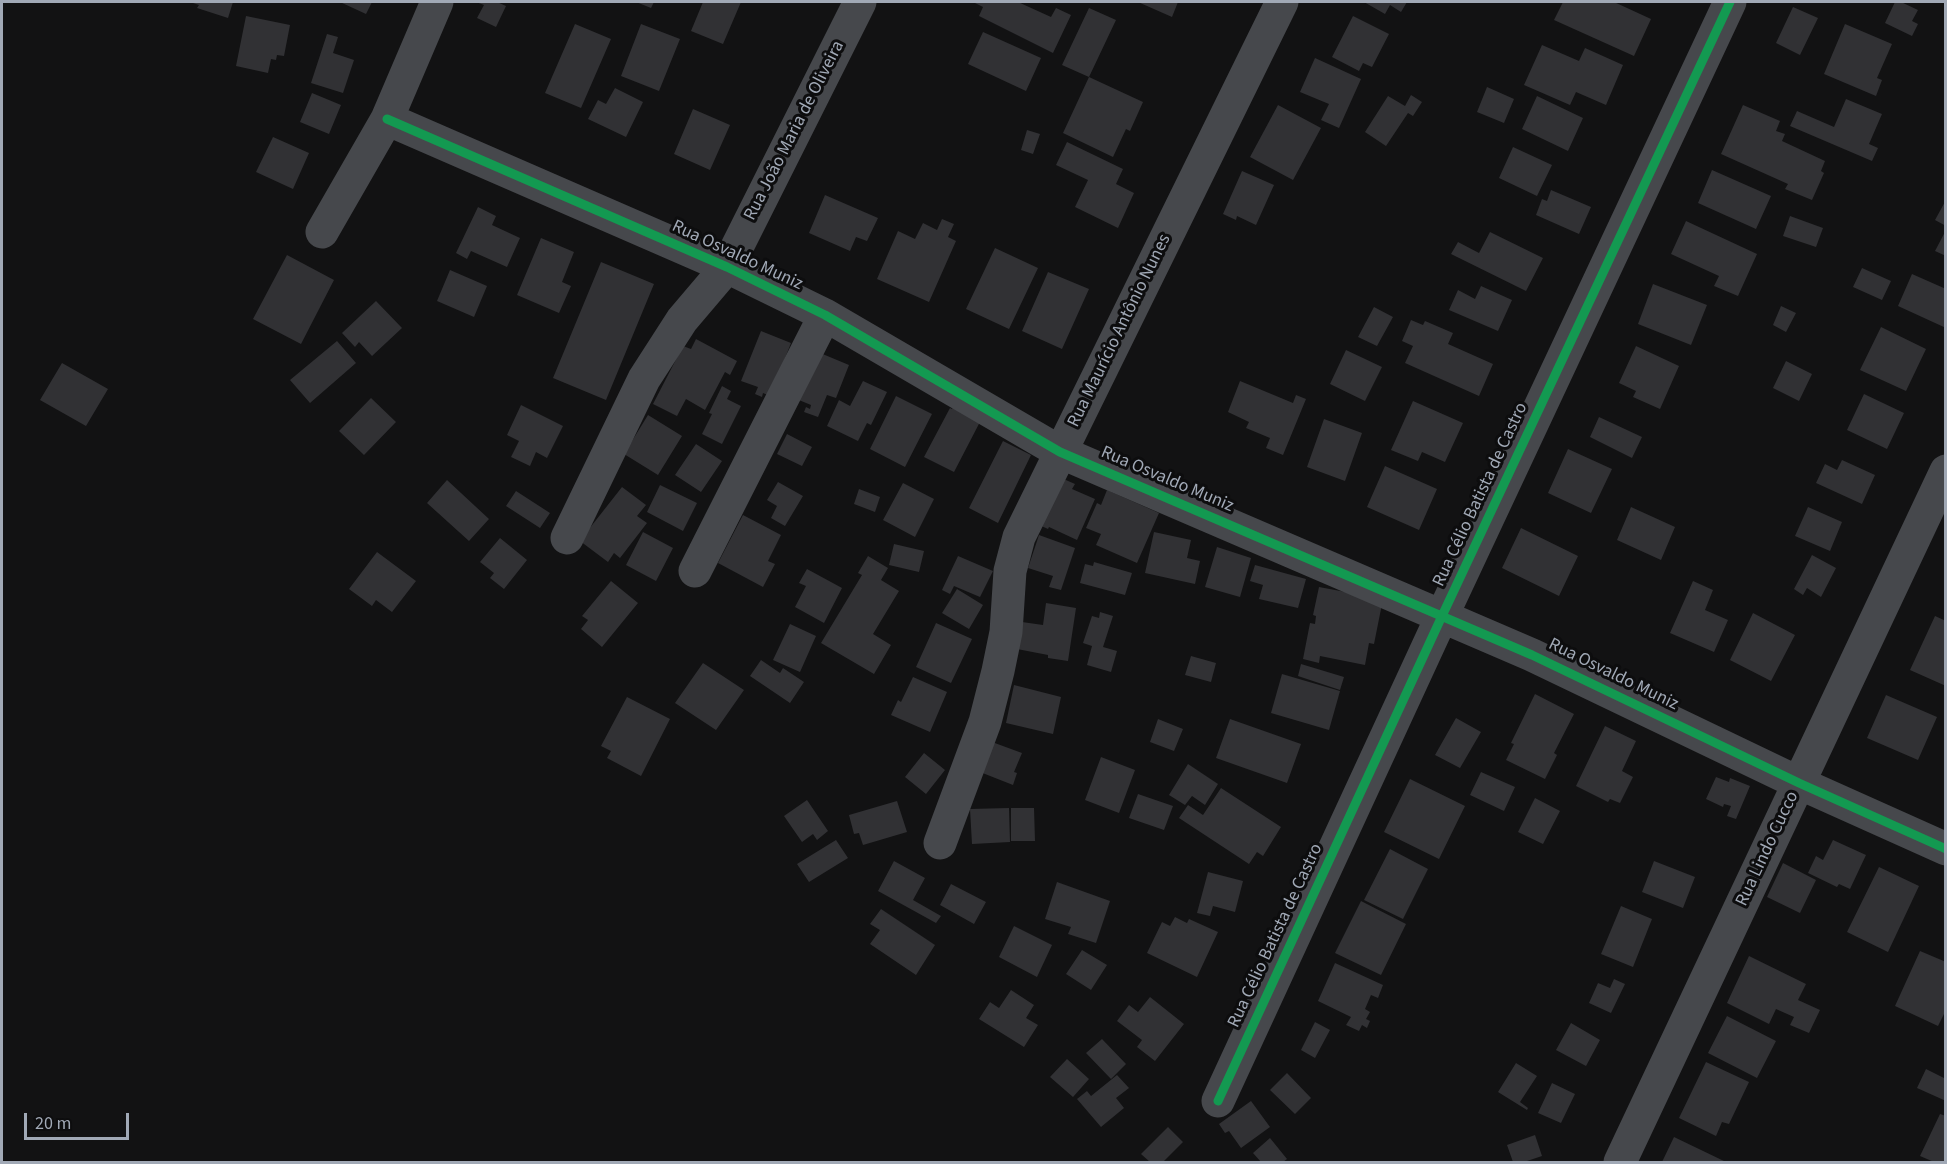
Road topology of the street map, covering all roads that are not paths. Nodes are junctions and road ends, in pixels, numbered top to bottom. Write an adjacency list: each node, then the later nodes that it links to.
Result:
1 (437, 2): 5 (street)
2 (860, 2): 7 (street, Rua João Maria de Oliveira)
3 (1282, 2): 9 (street, Rua Maurício Antônio Nunes)
4 (1730, 2): 13 (street, Rua Célio Batista de Castro)
5 (387, 119): 6 (street); 7 (street, Rua Osvaldo Muniz)
6 (322, 232)
7 (727, 267): 8 (street, Rua Osvaldo Muniz); 11 (street, Rua João Maria de Oliveira)
8 (825, 315): 9 (street, Rua Osvaldo Muniz); 12 (street)
9 (1060, 452): 13 (street, Rua Osvaldo Muniz); 15 (street, Rua Maurício Antônio Nunes)
10 (1946, 471): 14 (street, Rua Lindo Cucco)
11 (567, 538)
12 (695, 571)
13 (1442, 616): 14 (street, Rua Osvaldo Muniz); 17 (street, Rua Célio Batista de Castro)
14 (1799, 783): 16 (street, Rua Osvaldo Muniz); 18 (street, Rua Lindo Cucco)
15 (940, 843)
16 (1946, 849)
17 (1218, 1101)
18 (1620, 1162)

